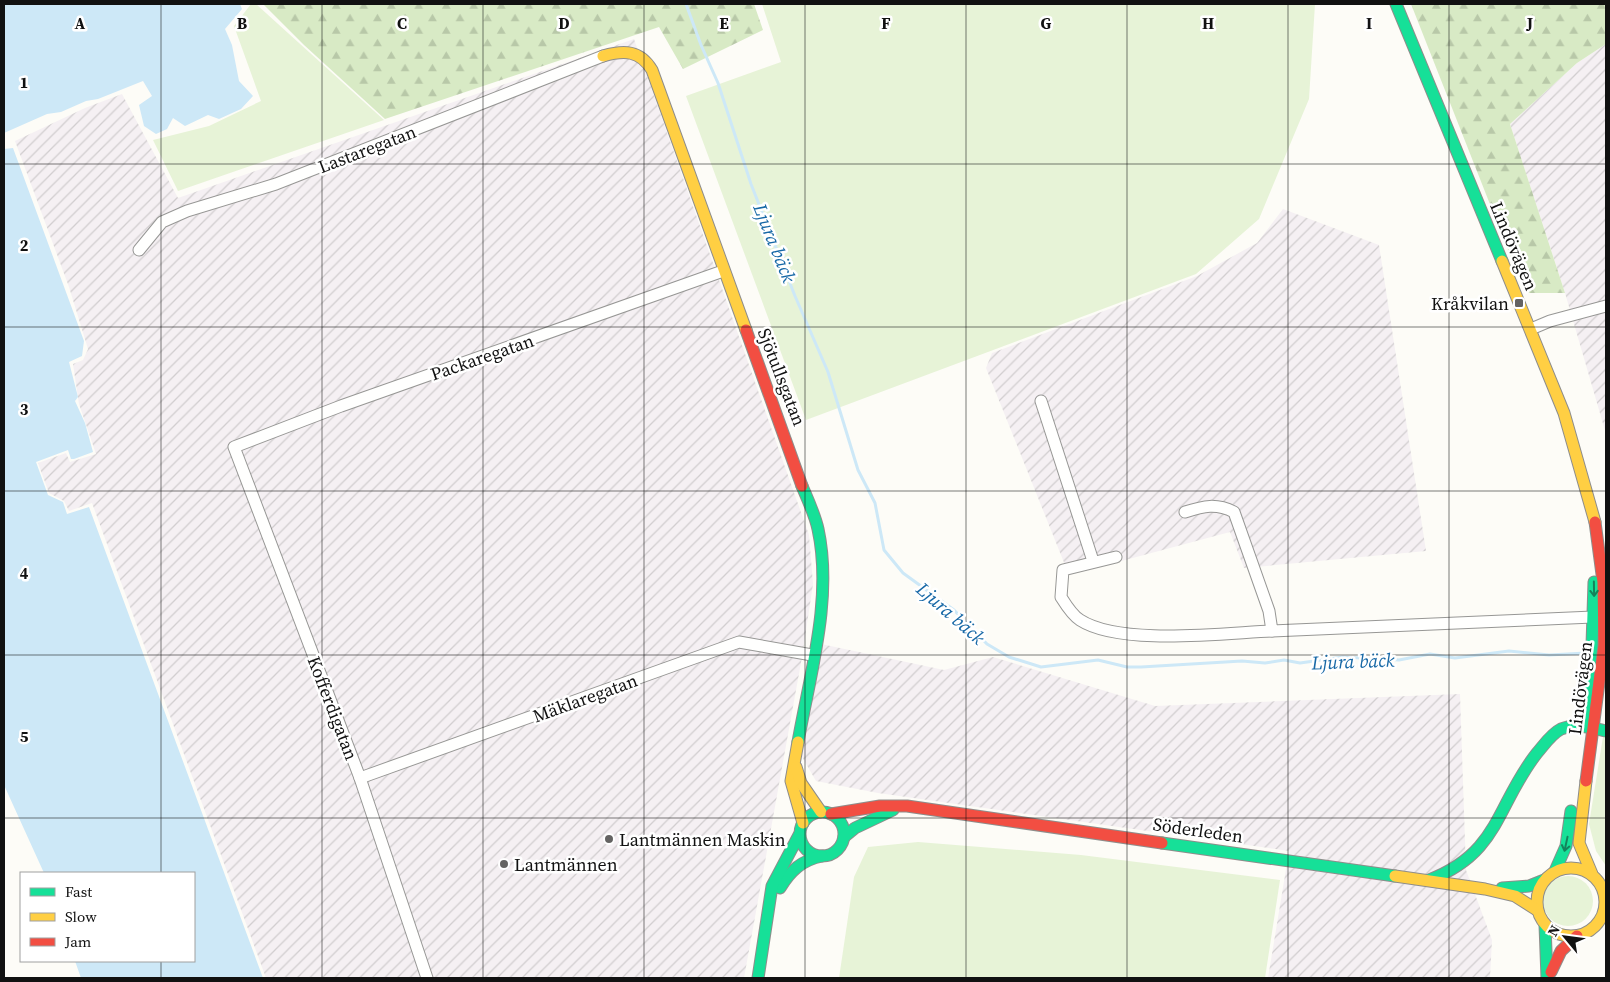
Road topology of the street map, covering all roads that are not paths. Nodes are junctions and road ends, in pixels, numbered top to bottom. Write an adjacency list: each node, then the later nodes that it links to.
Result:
1 (1396, 4): 6 (main road, Lindövägen)
2 (603, 56): 3 (street, Lastaregatan); 4 (main road, Sjötullsgatan)
3 (139, 250)
4 (723, 271): 8 (street, Packaregatan); 16 (main road, Sjötullsgatan)
5 (1606, 306): 6 (street)
6 (1531, 329): 9 (main road, Lindövägen)
7 (1041, 402): 12 (street)
8 (241, 445): 20 (street, Kofferdigatan)
9 (1589, 506): 13 (main road, Lindövägen, one-way to 13); 15 (main road, Lindövägen)
10 (1185, 512): 14 (street)
11 (1116, 557): 12 (street)
12 (1093, 561): 14 (street)
13 (1593, 617): 14 (street); 15 (main road, Lindövägen)
14 (1272, 631)
15 (1598, 651): 17 (main road, Lindövägen)
16 (812, 655): 19 (main road, Sjötullsgatan); 20 (street, Mäklaregatan)
17 (1588, 728): 18 (main road); 27 (main road, Lindövägen, one-way to 27); 28 (main road, Lindövägen); 30 (main road)
18 (1606, 730)
19 (795, 763): 22 (main road, Sjötullsgatan); 23 (main road, Sjötullsgatan)
20 (360, 778): 39 (street, Kofferdigatan)
21 (907, 806): 22 (main road, Söderleden); 25 (main road, Söderleden); 30 (main road, Söderleden)
22 (826, 813): 23 (main road); 25 (main road)
23 (803, 823): 24 (main road)
24 (798, 835): 26 (main road); 33 (main road)
25 (844, 837): 26 (main road)
26 (822, 856): 33 (main road)
27 (1555, 871): 28 (main road); 29 (main road)
28 (1592, 874): 31 (main road)
29 (1544, 880): 32 (main road, Söderleden); 34 (main road)
30 (1428, 881): 32 (main road, Söderleden)
31 (1604, 887): 37 (main road)
32 (1485, 889): 34 (main road, Söderleden)
33 (770, 908): 40 (main road)
34 (1538, 910): 36 (main road)
35 (1606, 923): 37 (main road)
36 (1545, 924): 38 (main road); 41 (main road)
37 (1593, 928): 38 (main road)
38 (1577, 936): 41 (main road)
39 (427, 978)
40 (758, 978)
41 (1548, 978)

